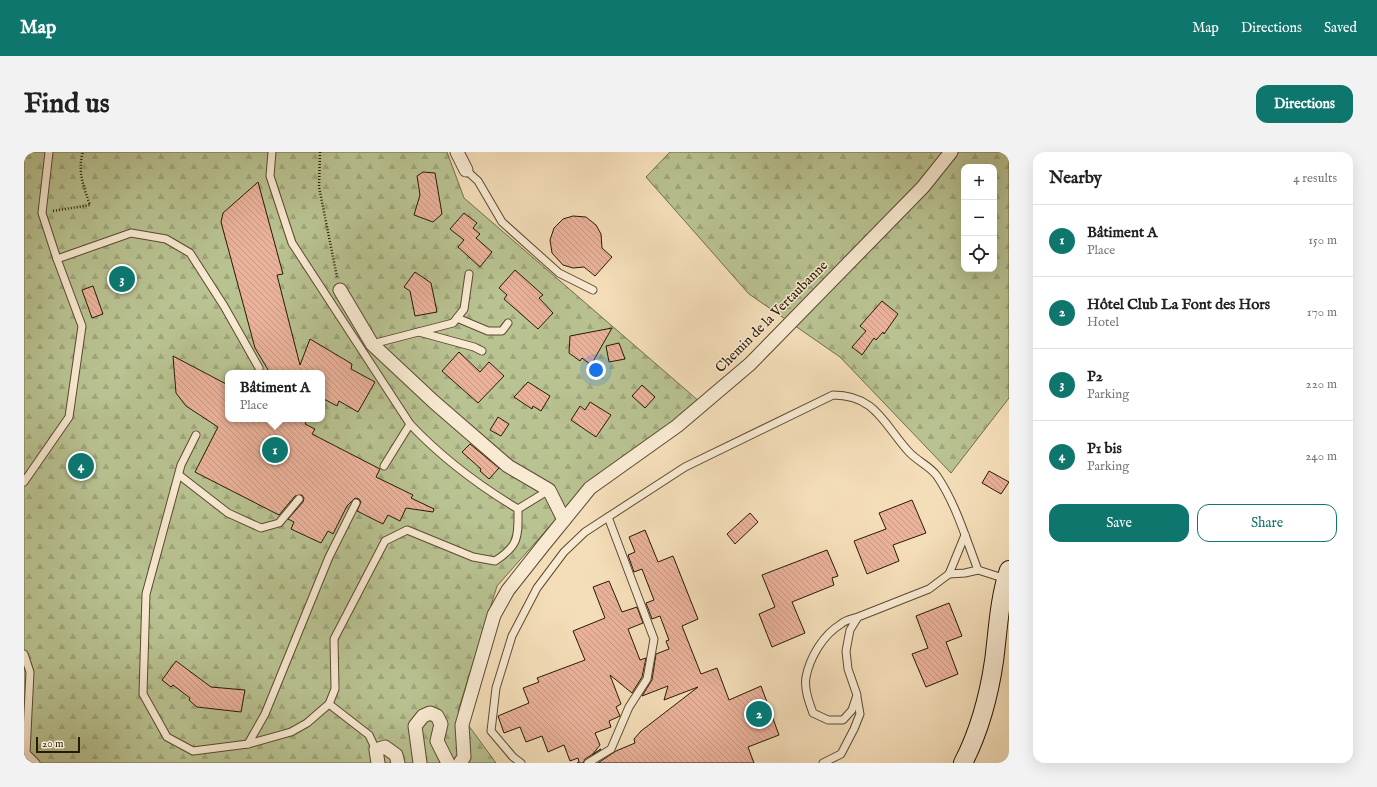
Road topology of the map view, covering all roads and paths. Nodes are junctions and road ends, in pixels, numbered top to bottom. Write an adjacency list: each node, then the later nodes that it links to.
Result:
1 (49, 152): 8 (lane)
2 (83, 152): 8 (path)
3 (272, 152): 19 (lane)
4 (320, 152): 11 (path)
5 (457, 152): 7 (street)
6 (951, 152): 29 (street, Chemin de la Vertaubanne)
7 (466, 170): 12 (lane)
8 (42, 213): 9 (lane)
9 (58, 259): 18 (lane); 23 (lane)
10 (469, 274): 13 (lane)
11 (340, 290): 16 (street)
12 (593, 290)
13 (457, 318): 14 (lane); 15 (lane)
14 (508, 322)
15 (416, 332): 16 (lane); 17 (lane)
16 (372, 344): 24 (street)
17 (482, 351)
18 (259, 368)
19 (410, 424): 21 (lane); 27 (lane)
20 (196, 435): 22 (lane)
21 (384, 466)
22 (178, 475): 25 (lane); 38 (lane)
23 (24, 482)
24 (549, 490): 27 (lane); 29 (street)
25 (299, 499)
26 (356, 503): 38 (lane)
27 (518, 509): 37 (lane)
28 (608, 517): 30 (lane); 45 (lane); 46 (lane)
29 (564, 520): 44 (street, Chemin de la Vertaubanne)
30 (964, 535): 31 (lane); 32 (lane)
31 (978, 570): 32 (lane); 33 (lane)
32 (949, 574): 34 (lane)
33 (1008, 575): 48 (main road)
34 (858, 617): 36 (lane); 36 (lane)
35 (24, 654): 40 (lane)
36 (857, 695): 47 (lane)
37 (329, 704): 38 (lane); 39 (lane)
38 (248, 744)
39 (377, 757): 41 (street)
40 (36, 763)
41 (398, 763)
42 (420, 763): 43 (street)
43 (448, 763)
44 (460, 763)
45 (521, 763)
46 (588, 763)
47 (823, 763)
48 (963, 763)

